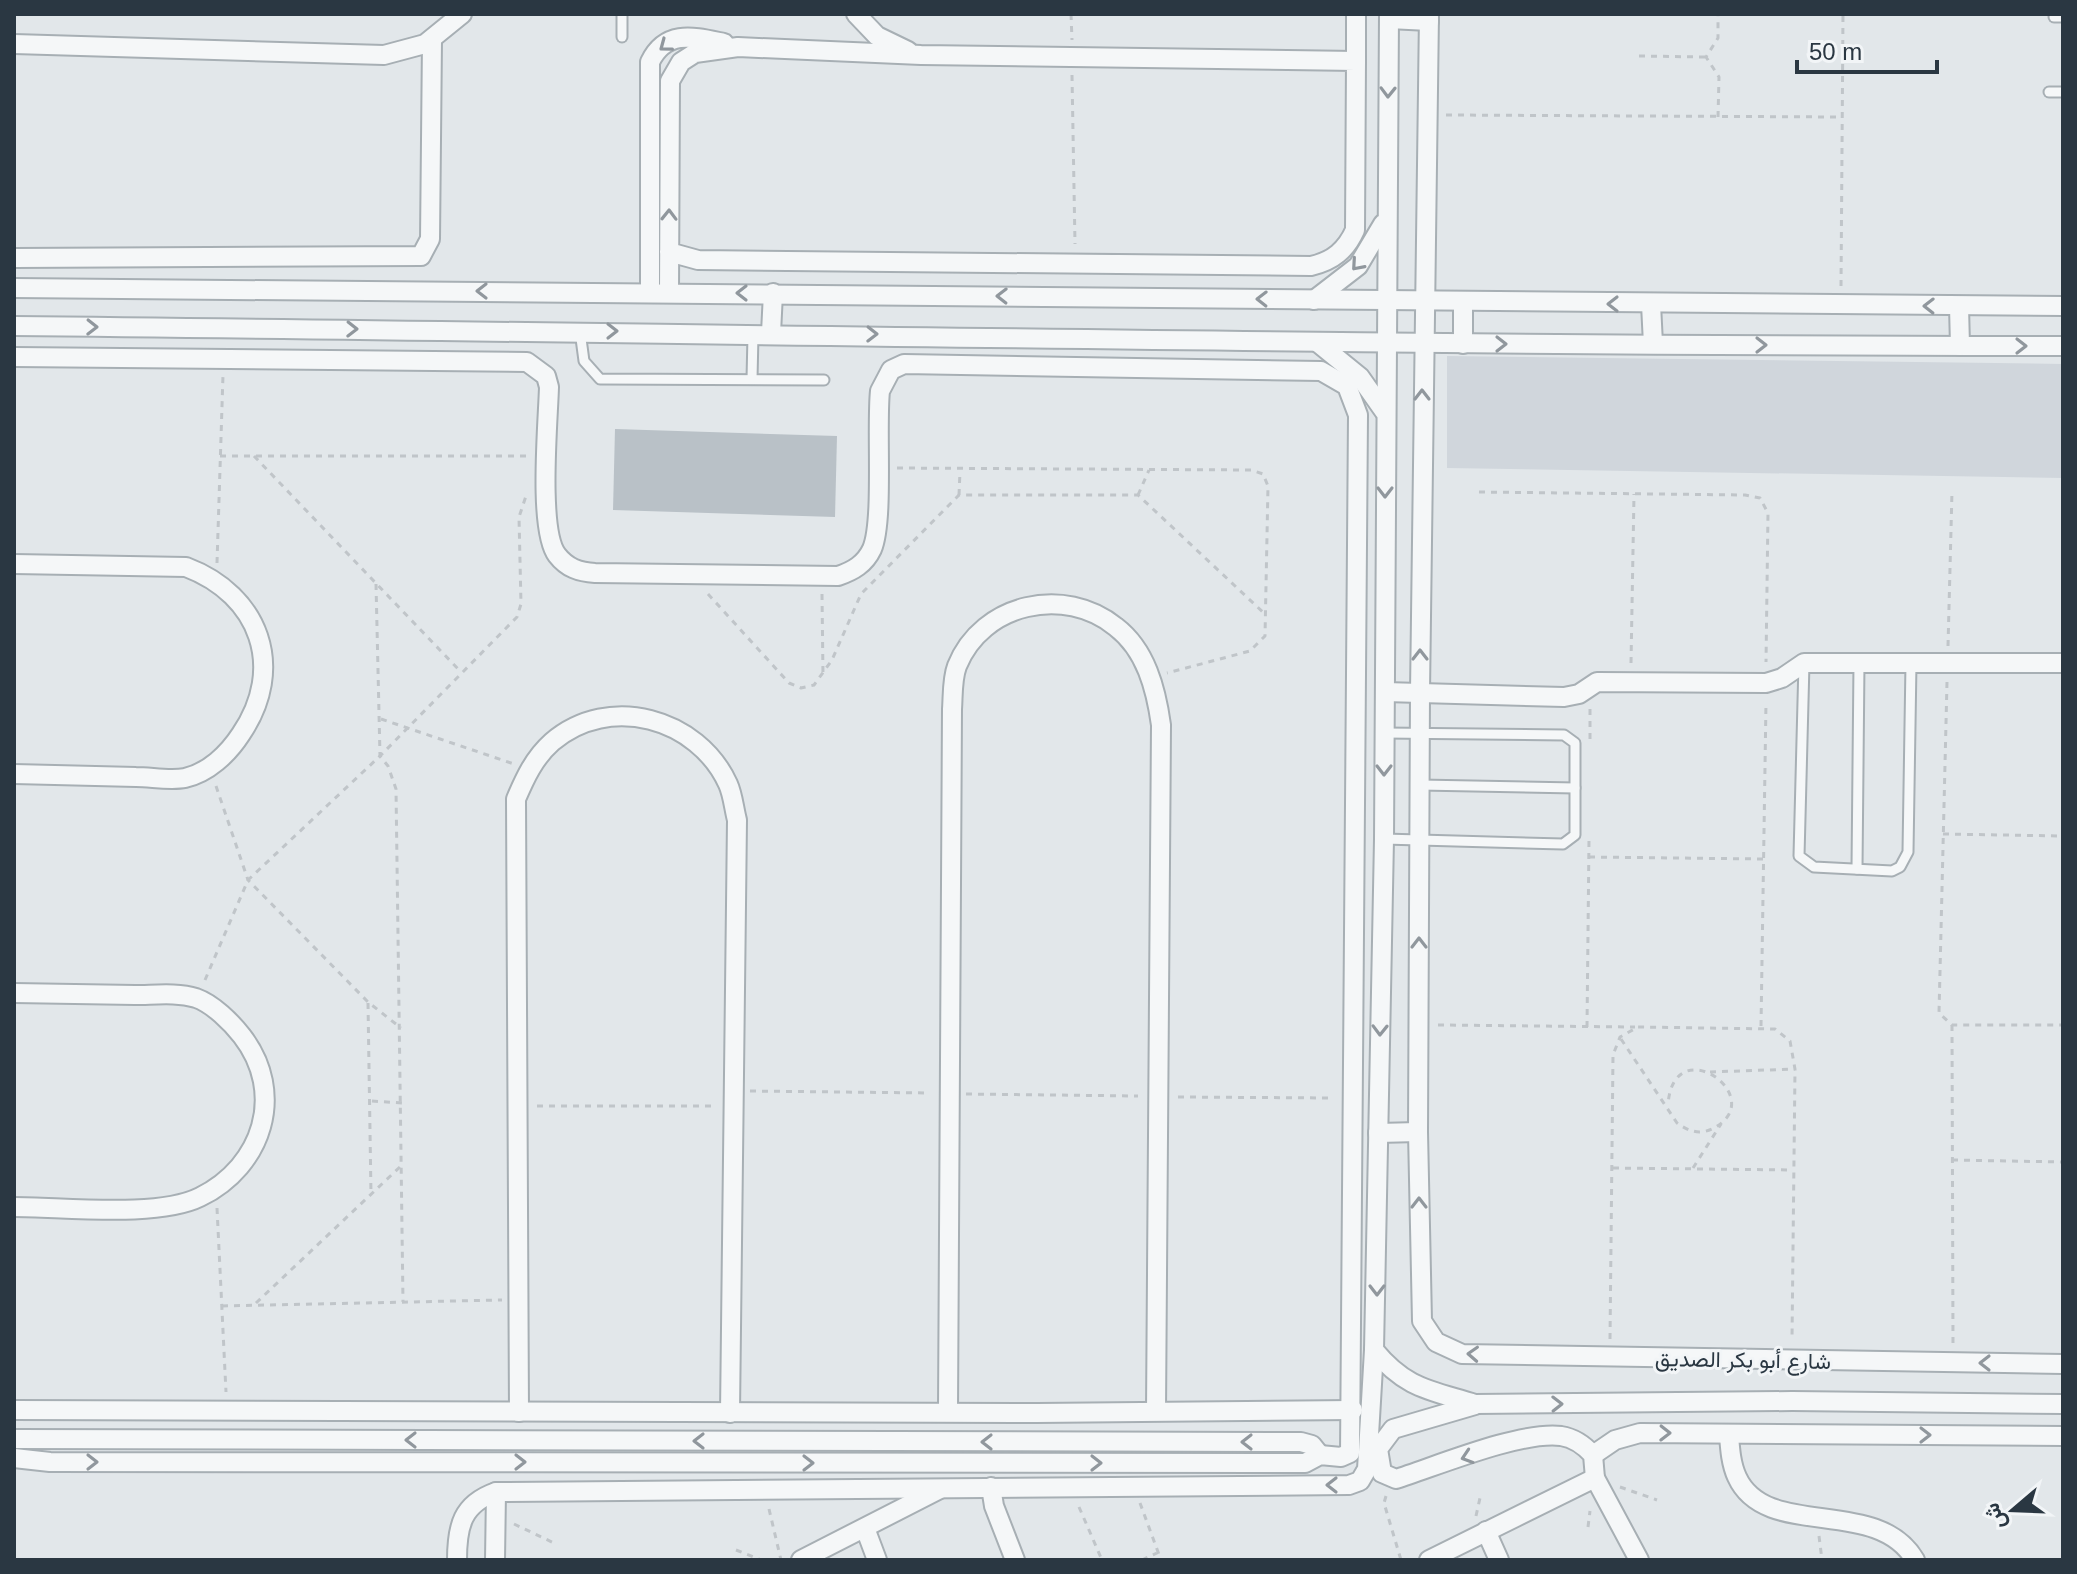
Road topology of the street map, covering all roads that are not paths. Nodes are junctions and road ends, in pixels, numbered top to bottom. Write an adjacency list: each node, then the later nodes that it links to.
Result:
1 (462, 14): 8 (street)
2 (622, 14): 7 (lane)
3 (856, 14): 11 (street)
4 (1356, 14): 12 (street)
5 (1389, 16): 6 (street); 15 (street, one-way to 15)
6 (1429, 18): 24 (street)
7 (622, 37)
8 (432, 40): 9 (street); 17 (street)
9 (14, 44)
10 (738, 47): 11 (street); 16 (street, one-way to 10); 19 (street, one-way to 19)
11 (921, 55): 12 (street)
12 (1356, 61): 16 (street)
13 (2049, 92): 14 (lane)
14 (2063, 92)
15 (1386, 218): 22 (street, one-way to 22); 23 (street)
16 (669, 252): 20 (street)
17 (14, 258)
18 (14, 288): 19 (street, one-way to 18)
19 (650, 293): 20 (street)
20 (669, 293): 21 (street, one-way to 20)
21 (773, 293): 22 (street, one-way to 21); 32 (street)
22 (1314, 300): 23 (street)
23 (1385, 301): 24 (street); 34 (street)
24 (1424, 301): 25 (street); 35 (street)
25 (1463, 303): 26 (street, one-way to 25); 36 (street)
26 (1651, 304): 27 (street, one-way to 26); 37 (street)
27 (1959, 306): 28 (street); 38 (street)
28 (2063, 306)
29 (14, 326): 30 (street, one-way to 30)
30 (537, 331): 31 (street); 41 (street)
31 (580, 331): 32 (street, one-way to 32); 42 (lane)
32 (762, 332): 33 (street, one-way to 33); 42 (lane)
33 (1317, 342): 34 (street); 44 (street)
34 (1385, 344): 35 (street); 44 (street)
35 (1423, 344): 36 (street); 51 (street, one-way to 35)
36 (1463, 344): 37 (street, one-way to 37)
37 (1653, 344): 38 (street, one-way to 38)
38 (1960, 346): 39 (street, one-way to 39)
39 (2063, 346)
40 (14, 357): 41 (street)
41 (538, 367): 69 (street)
42 (752, 379): 43 (lane)
43 (824, 380)
44 (1384, 412): 50 (street, one-way to 50)
45 (14, 564): 54 (street)
46 (1804, 663): 47 (street); 51 (street); 59 (lane)
47 (1859, 663): 48 (street); 59 (lane)
48 (1911, 663): 49 (street); 59 (lane)
49 (2063, 663)
50 (1385, 692): 51 (street); 52 (street)
51 (1420, 692): 53 (street)
52 (1385, 733): 53 (lane); 57 (street, one-way to 57)
53 (1420, 733): 55 (street); 56 (lane)
54 (14, 774)
55 (1420, 785): 56 (lane); 58 (street)
56 (1575, 788): 58 (lane)
57 (1384, 839): 58 (lane); 62 (street, one-way to 62)
58 (1420, 839): 61 (street, one-way to 58)
59 (1857, 869)
60 (14, 993): 63 (street)
61 (1418, 1132): 62 (street); 65 (street, شارع أبو بكر الصديق, one-way to 61)
62 (1378, 1133): 64 (street, one-way to 64)
63 (14, 1207)
64 (1374, 1350): 66 (street); 88 (street, one-way to 88)
65 (2063, 1364)
66 (1475, 1404): 67 (street, one-way to 67); 83 (street, one-way to 66)
67 (2063, 1404)
68 (14, 1410): 72 (street)
69 (1353, 1410): 71 (street); 82 (street)
70 (948, 1411): 71 (street); 74 (street); 75 (street)
71 (1156, 1411): 75 (street)
72 (446, 1412): 73 (street); 79 (street)
73 (519, 1412): 74 (street); 74 (street)
74 (730, 1413)
75 (1037, 1413): 81 (street)
76 (1729, 1435): 77 (street, one-way to 77); 83 (street, one-way to 76); 100 (street)
77 (2063, 1436)
78 (14, 1439): 79 (street, one-way to 78)
79 (445, 1440): 80 (street, one-way to 79)
80 (750, 1441): 81 (street, one-way to 80); 85 (street)
81 (1037, 1442): 82 (street, one-way to 81)
82 (1320, 1455): 85 (street, one-way to 82)
83 (1593, 1455): 86 (street)
84 (14, 1458): 85 (street, one-way to 85)
85 (750, 1463)
86 (1595, 1478): 91 (street); 99 (street)
87 (942, 1487): 88 (street); 89 (street); 90 (street)
88 (991, 1487): 96 (street)
89 (496, 1492): 92 (street); 93 (street)
90 (865, 1528): 94 (street); 95 (street)
91 (1486, 1531): 97 (street); 98 (street)
92 (457, 1560)
93 (495, 1560)
94 (801, 1560)
95 (877, 1560)
96 (1015, 1560)
97 (1429, 1560)
98 (1499, 1560)
99 (1639, 1560)
100 (1915, 1560)

